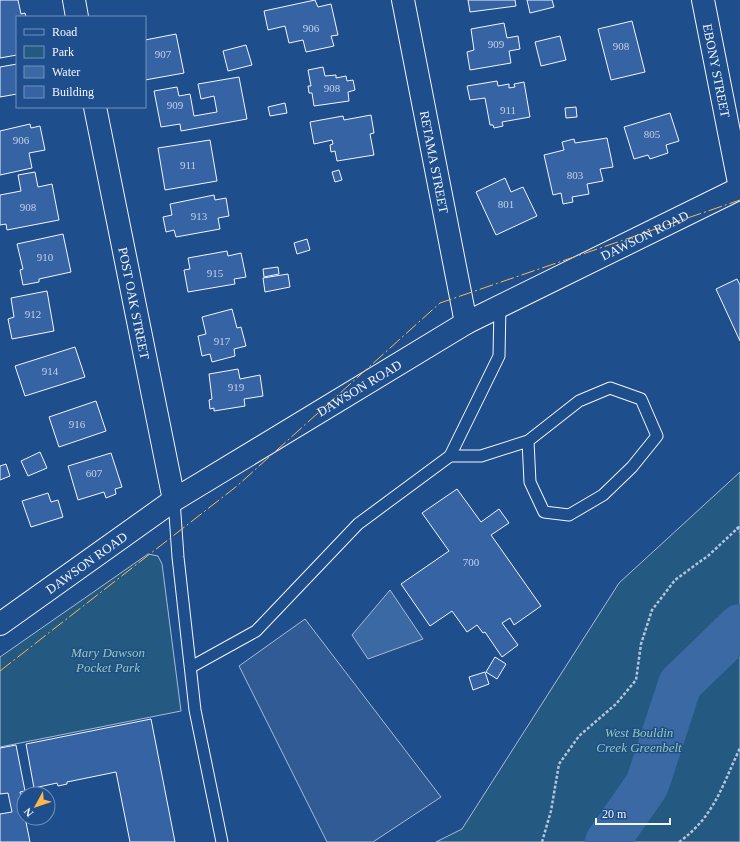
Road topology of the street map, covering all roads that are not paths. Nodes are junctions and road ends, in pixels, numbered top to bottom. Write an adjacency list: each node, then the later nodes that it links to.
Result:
1 (74, 0): 4 (street)
2 (403, 0): 8 (street, RETAMA STREET)
3 (702, 0): 6 (street, EBONY STREET)
4 (77, 16)
5 (96, 108): 11 (street, POST OAK STREET)
6 (740, 188): 7 (street, DAWSON ROAD)
7 (500, 306): 8 (street, DAWSON ROAD); 10 (lane)
8 (466, 323): 11 (street, DAWSON ROAD)
9 (528, 441): 9 (lane); 10 (lane)
10 (450, 456): 13 (lane)
11 (174, 500): 12 (street, DAWSON ROAD); 13 (lane)
12 (0, 624)
13 (191, 667): 14 (lane)
14 (222, 842)

